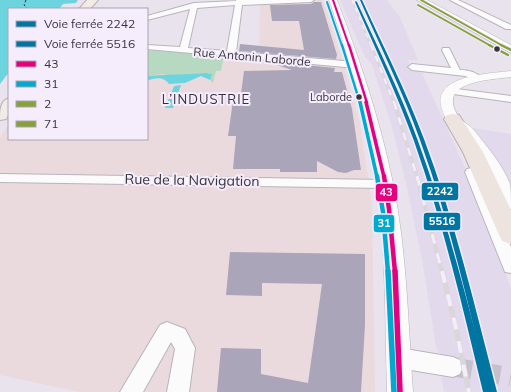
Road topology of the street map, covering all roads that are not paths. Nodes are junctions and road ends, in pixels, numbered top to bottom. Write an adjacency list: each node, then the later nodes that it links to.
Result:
1 (93, 0): 8 (main road)
2 (311, 0): 6 (street)
3 (333, 0): 16 (street)
4 (421, 0): 13 (main road)
5 (453, 0): 10 (street)
6 (239, 1): 7 (street); 15 (street)
7 (194, 5): 9 (street); 14 (street)
8 (85, 8)
9 (148, 18)
10 (509, 27)
11 (148, 48): 14 (street, Rue Antonin Laborde)
12 (446, 50): 18 (street)
13 (511, 50)
14 (183, 51): 15 (street, Rue Antonin Laborde)
15 (231, 55): 16 (street, Rue Antonin Laborde)
16 (356, 65): 27 (street)
17 (412, 67): 18 (street)
18 (457, 72): 20 (street)
19 (511, 74): 20 (street)
20 (477, 78): 21 (street)
21 (449, 91): 22 (street); 25 (street)
22 (511, 99)
23 (8, 104): 24 (main road)
24 (0, 115)
25 (453, 119): 28 (street); 29 (highway); 30 (street)
26 (0, 178): 27 (street, Rue de la Navigation)
27 (384, 184): 31 (street)
28 (511, 204)
29 (511, 235)
30 (511, 267)
31 (398, 358): 32 (street); 35 (street)
32 (453, 367)
33 (131, 392): 34 (street)
34 (178, 392)
35 (400, 392)

